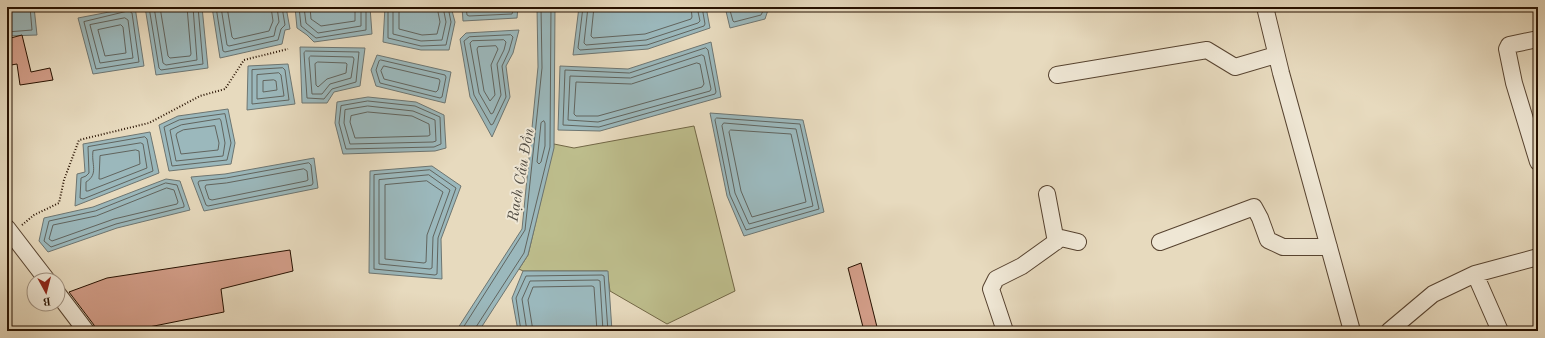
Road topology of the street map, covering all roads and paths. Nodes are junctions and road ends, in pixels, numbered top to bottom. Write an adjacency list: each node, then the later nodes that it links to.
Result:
1 (1265, 7): 4 (street)
2 (1538, 39): 6 (street)
3 (288, 49): 8 (path)
4 (1276, 55): 5 (street); 12 (street)
5 (1057, 75)
6 (1538, 162)
7 (1047, 194): 9 (street)
8 (9, 231): 14 (street)
9 (1056, 242): 10 (street); 18 (street)
10 (1078, 242)
11 (1160, 242): 12 (street)
12 (1330, 247): 19 (street)
13 (1538, 257): 15 (street)
14 (41, 272)
15 (1475, 274): 20 (street); 21 (street)
16 (66, 305): 17 (street)
17 (86, 331)
18 (1005, 331)
19 (1352, 331)
20 (1389, 331)
21 (1500, 331)

